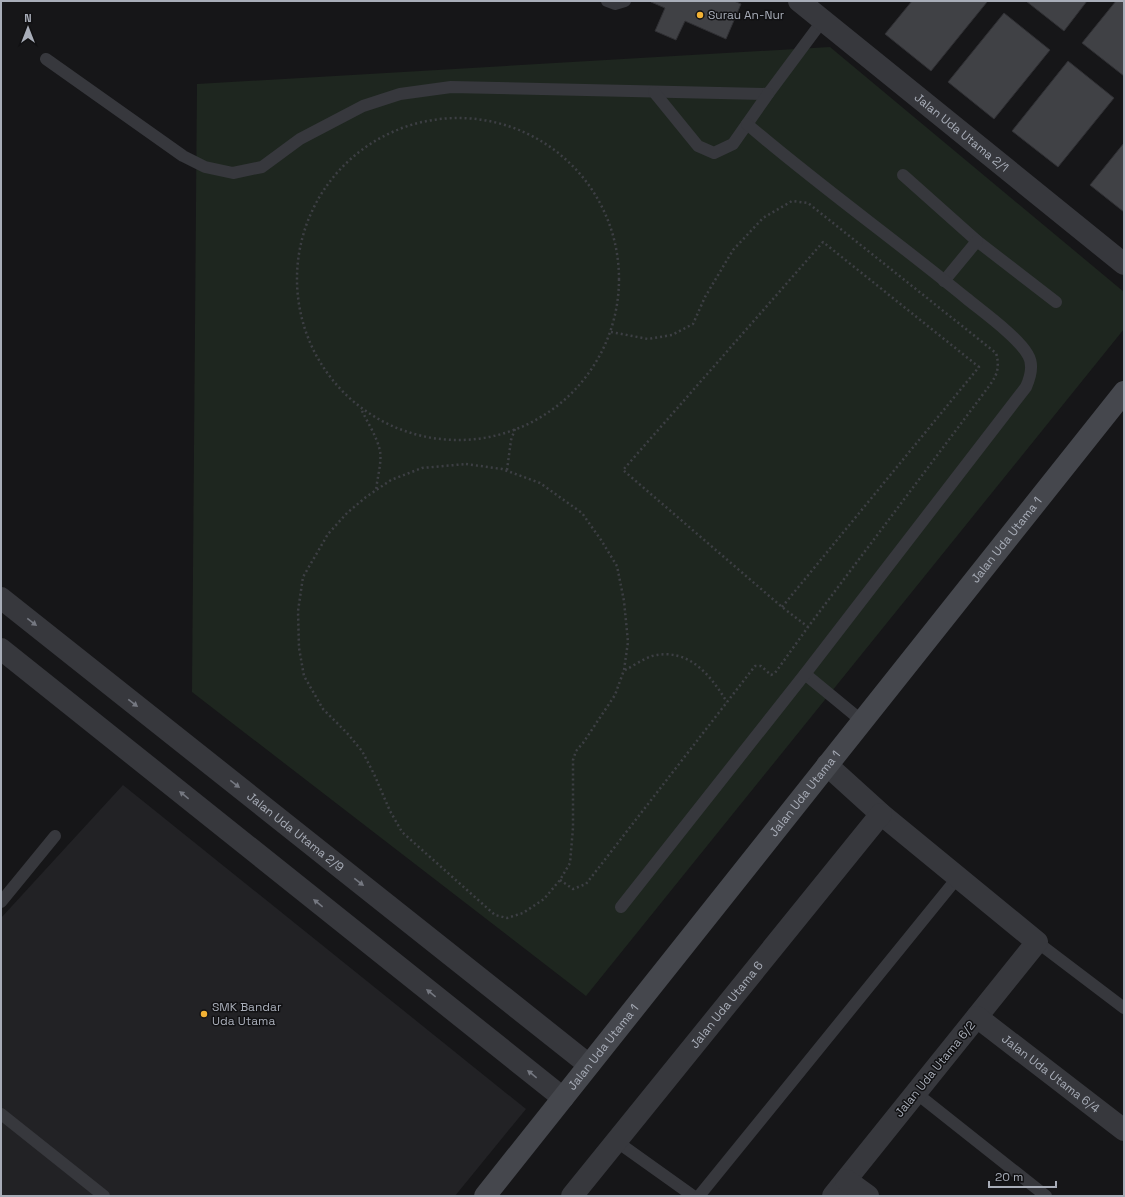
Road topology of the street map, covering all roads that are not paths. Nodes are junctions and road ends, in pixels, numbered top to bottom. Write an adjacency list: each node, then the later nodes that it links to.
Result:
1 (607, 1): 2 (lane)
2 (625, 1)
3 (799, 1): 4 (street, Jalan Uda Utama 2/1)
4 (823, 20): 7 (lane); 11 (street, Jalan Uda Utama 2/1)
5 (46, 58): 6 (lane)
6 (654, 92): 7 (lane); 8 (lane)
7 (768, 94): 8 (lane)
8 (747, 124): 12 (lane)
9 (903, 175): 10 (lane)
10 (977, 241): 12 (lane); 13 (lane)
11 (1124, 264)
12 (944, 281): 17 (lane)
13 (1056, 302)
14 (1123, 397): 18 (street, Jalan Uda Utama 1)
15 (1, 598): 28 (street, Jalan Uda Utama 2/9, one-way to 28)
16 (1, 649): 30 (street, one-way to 16)
17 (805, 674): 18 (lane); 24 (lane)
18 (862, 721): 19 (street, Jalan Uda Utama 1)
19 (827, 765): 20 (street); 28 (street, Jalan Uda Utama 1)
20 (881, 814): 22 (street); 33 (street, Jalan Uda Utama 6)
21 (56, 836): 23 (lane)
22 (958, 877): 25 (street); 39 (lane)
23 (1, 902)
24 (621, 907)
25 (1037, 942): 26 (lane); 27 (street, Jalan Uda Utama 6/2)
26 (1124, 1008)
27 (977, 1017): 29 (street, Jalan Uda Utama 6/2); 32 (street, Jalan Uda Utama 6/4)
28 (589, 1065): 30 (street, Jalan Uda Utama 1)
29 (916, 1093): 34 (street, Jalan Uda Utama 6/2); 41 (lane)
30 (563, 1098): 36 (street, Jalan Uda Utama 1)
31 (1, 1114): 35 (lane)
32 (1124, 1130)
33 (616, 1141): 37 (street, Jalan Uda Utama 6); 38 (lane)
34 (839, 1188): 40 (street)
35 (104, 1196)
36 (485, 1196)
37 (572, 1196)
38 (693, 1196)
39 (699, 1196)
40 (868, 1196)
41 (1046, 1196)

